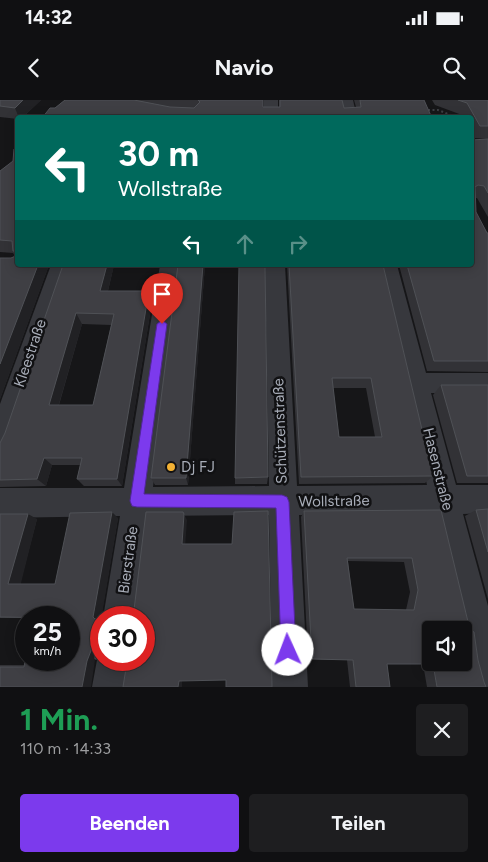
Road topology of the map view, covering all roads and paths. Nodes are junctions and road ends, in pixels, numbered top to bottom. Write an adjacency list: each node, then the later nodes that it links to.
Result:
1 (271, 100): 4 (street)
2 (346, 100): 5 (street)
3 (428, 110): 6 (path)
4 (271, 115)
5 (349, 115)
6 (450, 115)
7 (59, 267): 13 (street, Kleestraße)
8 (170, 267): 16 (street, Bierstraße)
9 (275, 267): 17 (street, Schützenstraße)
10 (387, 267): 11 (street, Hasenstraße)
11 (416, 383): 12 (street); 15 (street, Hasenstraße)
12 (488, 383)
13 (0, 441)
14 (488, 499): 15 (street, Wollstraße)
15 (446, 500): 17 (street, Wollstraße); 21 (street, Hasenstraße)
16 (137, 501): 17 (street, Wollstraße); 18 (street, Wollstraße); 19 (street, Bierstraße)
17 (282, 502): 23 (street, Schützenstraße)
18 (0, 503)
19 (122, 606)
20 (112, 671): 22 (street)
21 (488, 673)
22 (110, 687)
23 (290, 687)

